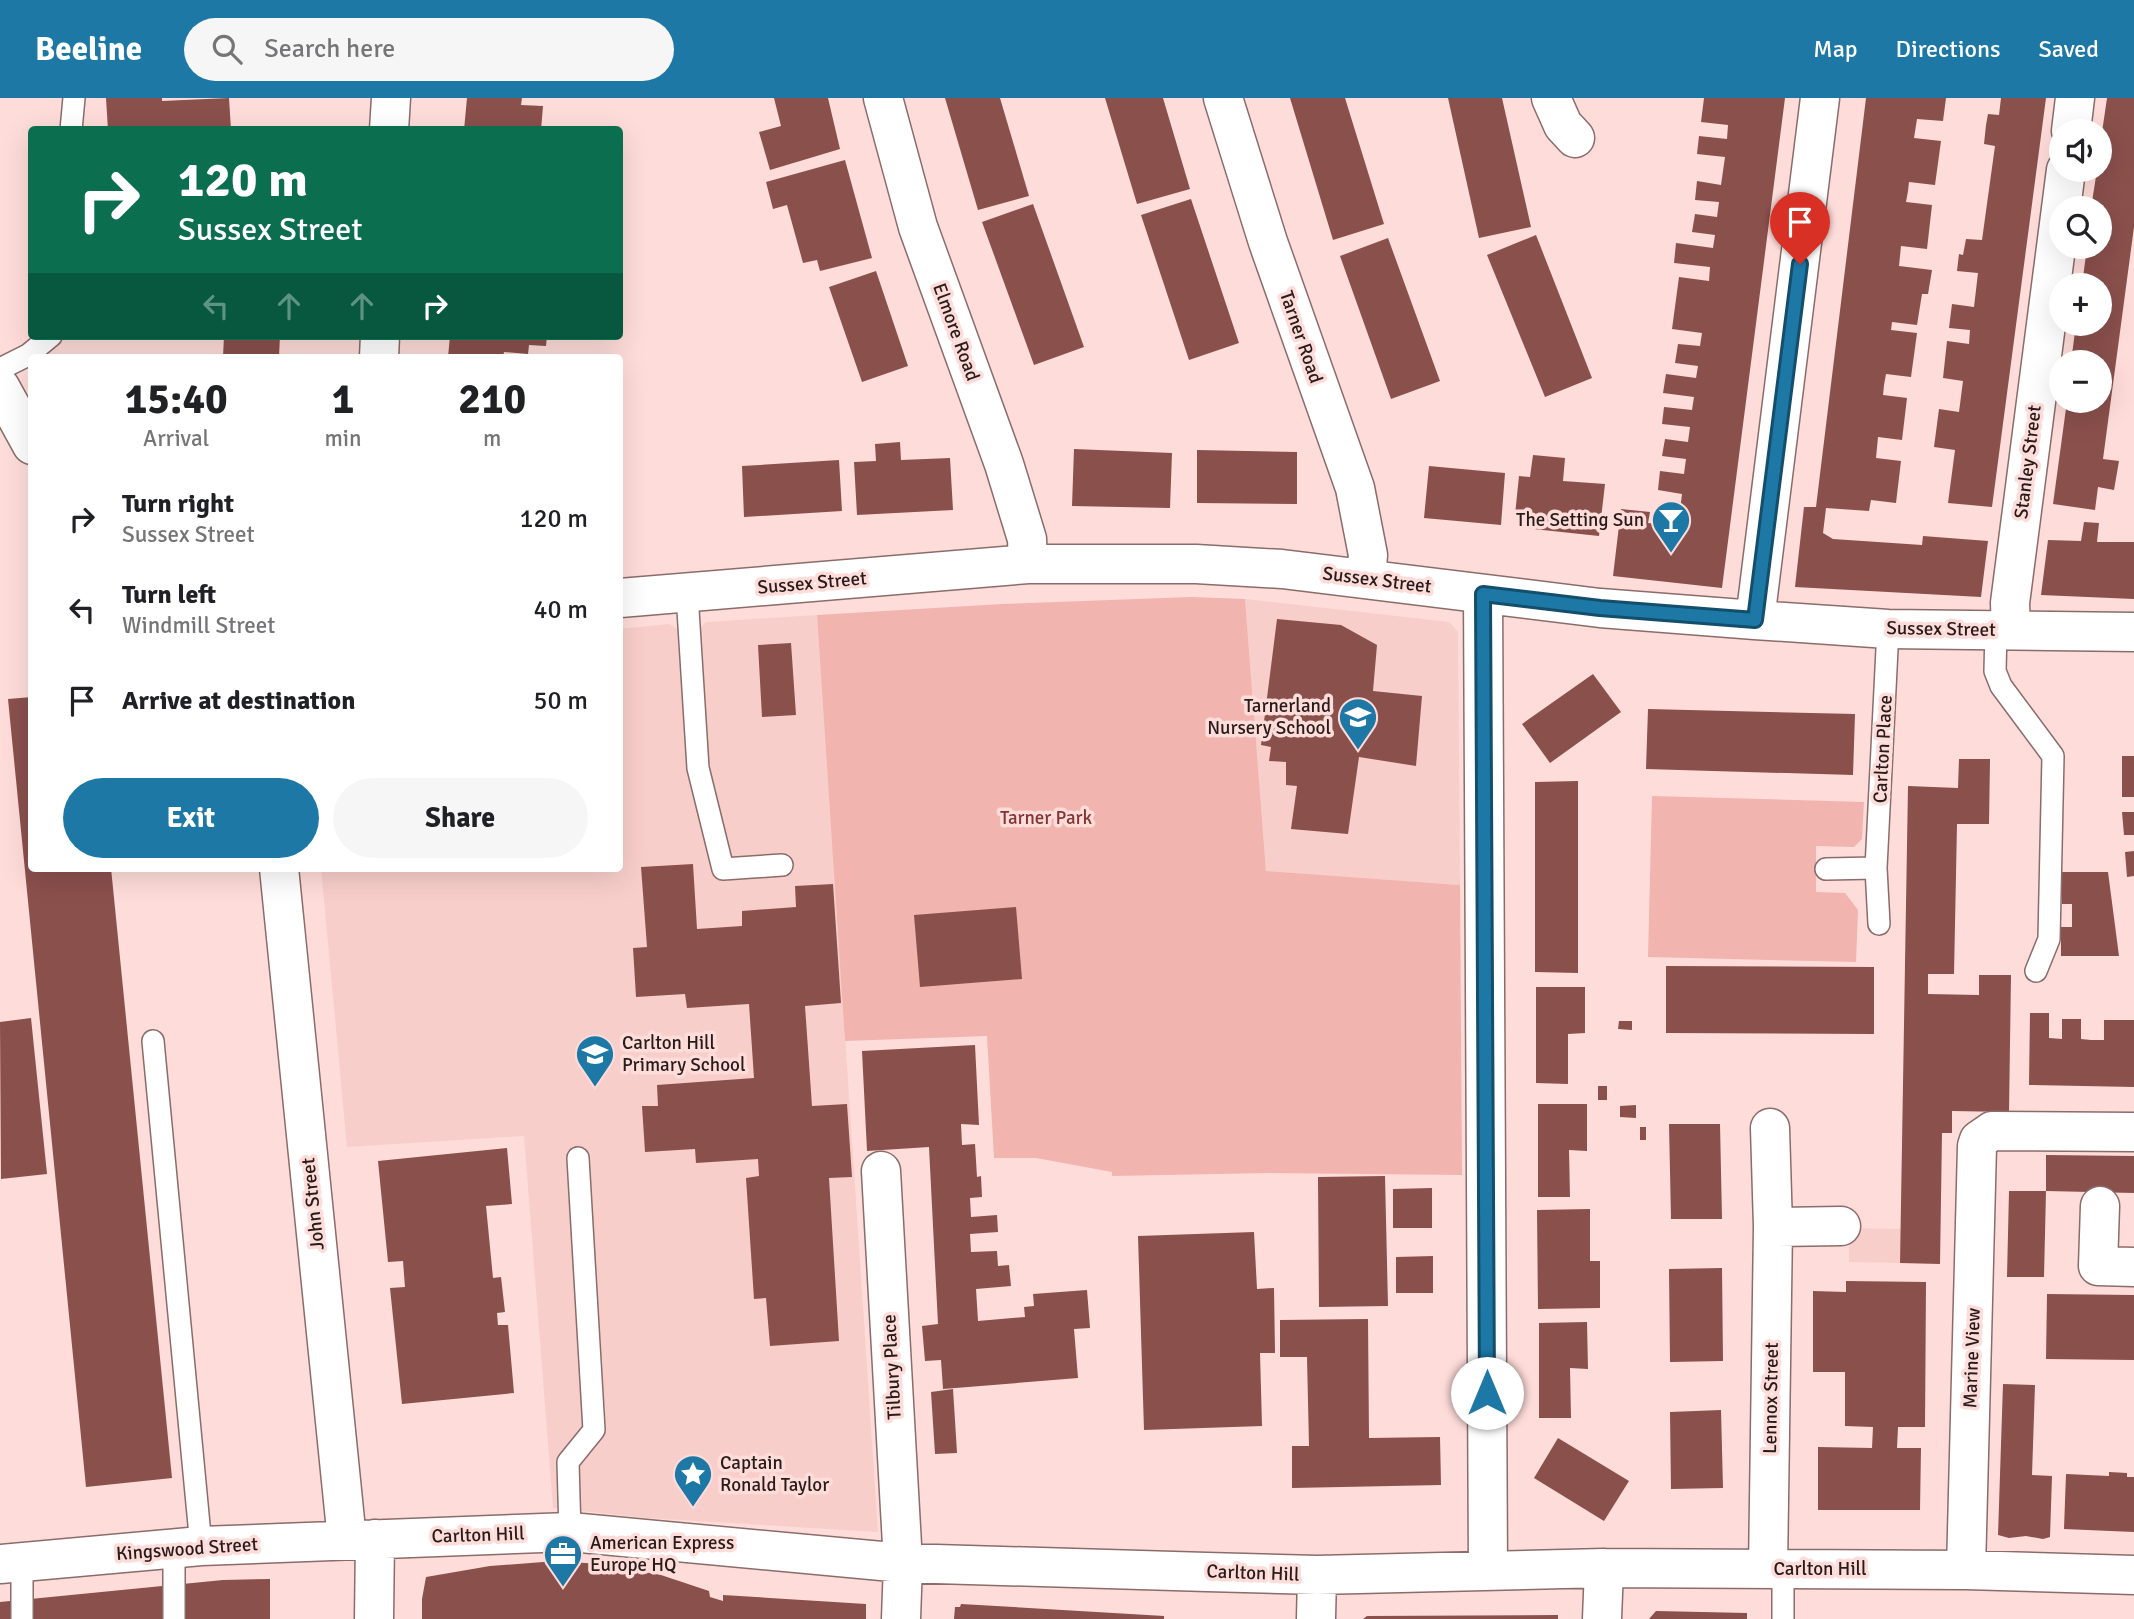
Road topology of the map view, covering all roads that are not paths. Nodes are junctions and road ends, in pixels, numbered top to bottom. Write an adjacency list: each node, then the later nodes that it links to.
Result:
1 (74, 98): 9 (lane)
2 (391, 98): 10 (street)
3 (883, 98): 19 (street, Elmore Road)
4 (1223, 98): 20 (street, Tarner Road)
5 (1551, 98): 11 (street)
6 (1820, 98): 24 (street)
7 (2075, 98): 8 (street)
8 (2072, 119)
9 (71, 126)
10 (389, 126)
11 (1576, 138)
12 (2064, 182): 26 (street, Stanley Street)
13 (46, 340): 14 (lane)
14 (29, 354)
15 (28, 355): 16 (lane)
16 (0, 369)
17 (0, 387): 18 (street)
18 (28, 438)
19 (1028, 564): 20 (street, Sussex Street); 21 (street, Sussex Street)
20 (1366, 578): 22 (street, Sussex Street)
21 (687, 594): 23 (street, Sussex Street); 28 (lane)
22 (1483, 594): 24 (street, Sussex Street); 51 (street)
23 (623, 598)
24 (1755, 620): 25 (street, Sussex Street)
25 (1888, 629): 26 (street, Sussex Street); 29 (lane, Carlton Place)
26 (2004, 630): 27 (street, Sussex Street); 33 (lane)
27 (2134, 632)
28 (782, 864)
29 (1876, 868): 30 (lane); 32 (lane, Carlton Place)
30 (1826, 869)
31 (279, 872): 44 (street, John Street)
32 (1879, 924)
33 (2036, 971)
34 (153, 1041): 45 (lane)
35 (1770, 1128): 41 (street, Lennox Street)
36 (2134, 1132): 50 (street, Marine View)
37 (578, 1158): 43 (lane)
38 (881, 1171): 47 (street, Tilbury Place)
39 (2100, 1206): 42 (street)
40 (1841, 1226): 41 (street)
41 (1773, 1227): 49 (street, Lennox Street)
42 (2134, 1267)
43 (570, 1532): 44 (street, Carlton Hill); 47 (street, Carlton Hill)
44 (361, 1540): 45 (street, Kingswood Street); 56 (street, John Street)
45 (188, 1547): 46 (street, Kingswood Street); 55 (lane)
46 (11, 1562): 54 (lane)
47 (903, 1563): 52 (street, Carlton Hill); 57 (street, Tilbury Place)
48 (1604, 1568): 49 (street, Carlton Hill); 51 (street, Carlton Hill); 59 (street)
49 (1775, 1569): 50 (street, Carlton Hill); 60 (lane)
50 (1966, 1570): 53 (street, Carlton Hill)
51 (1488, 1571): 52 (street, Carlton Hill)
52 (1317, 1575): 58 (street)
53 (2134, 1575)
54 (22, 1619)
55 (174, 1619)
56 (374, 1619)
57 (901, 1619)
58 (1316, 1619)
59 (1602, 1619)
60 (1783, 1619)

